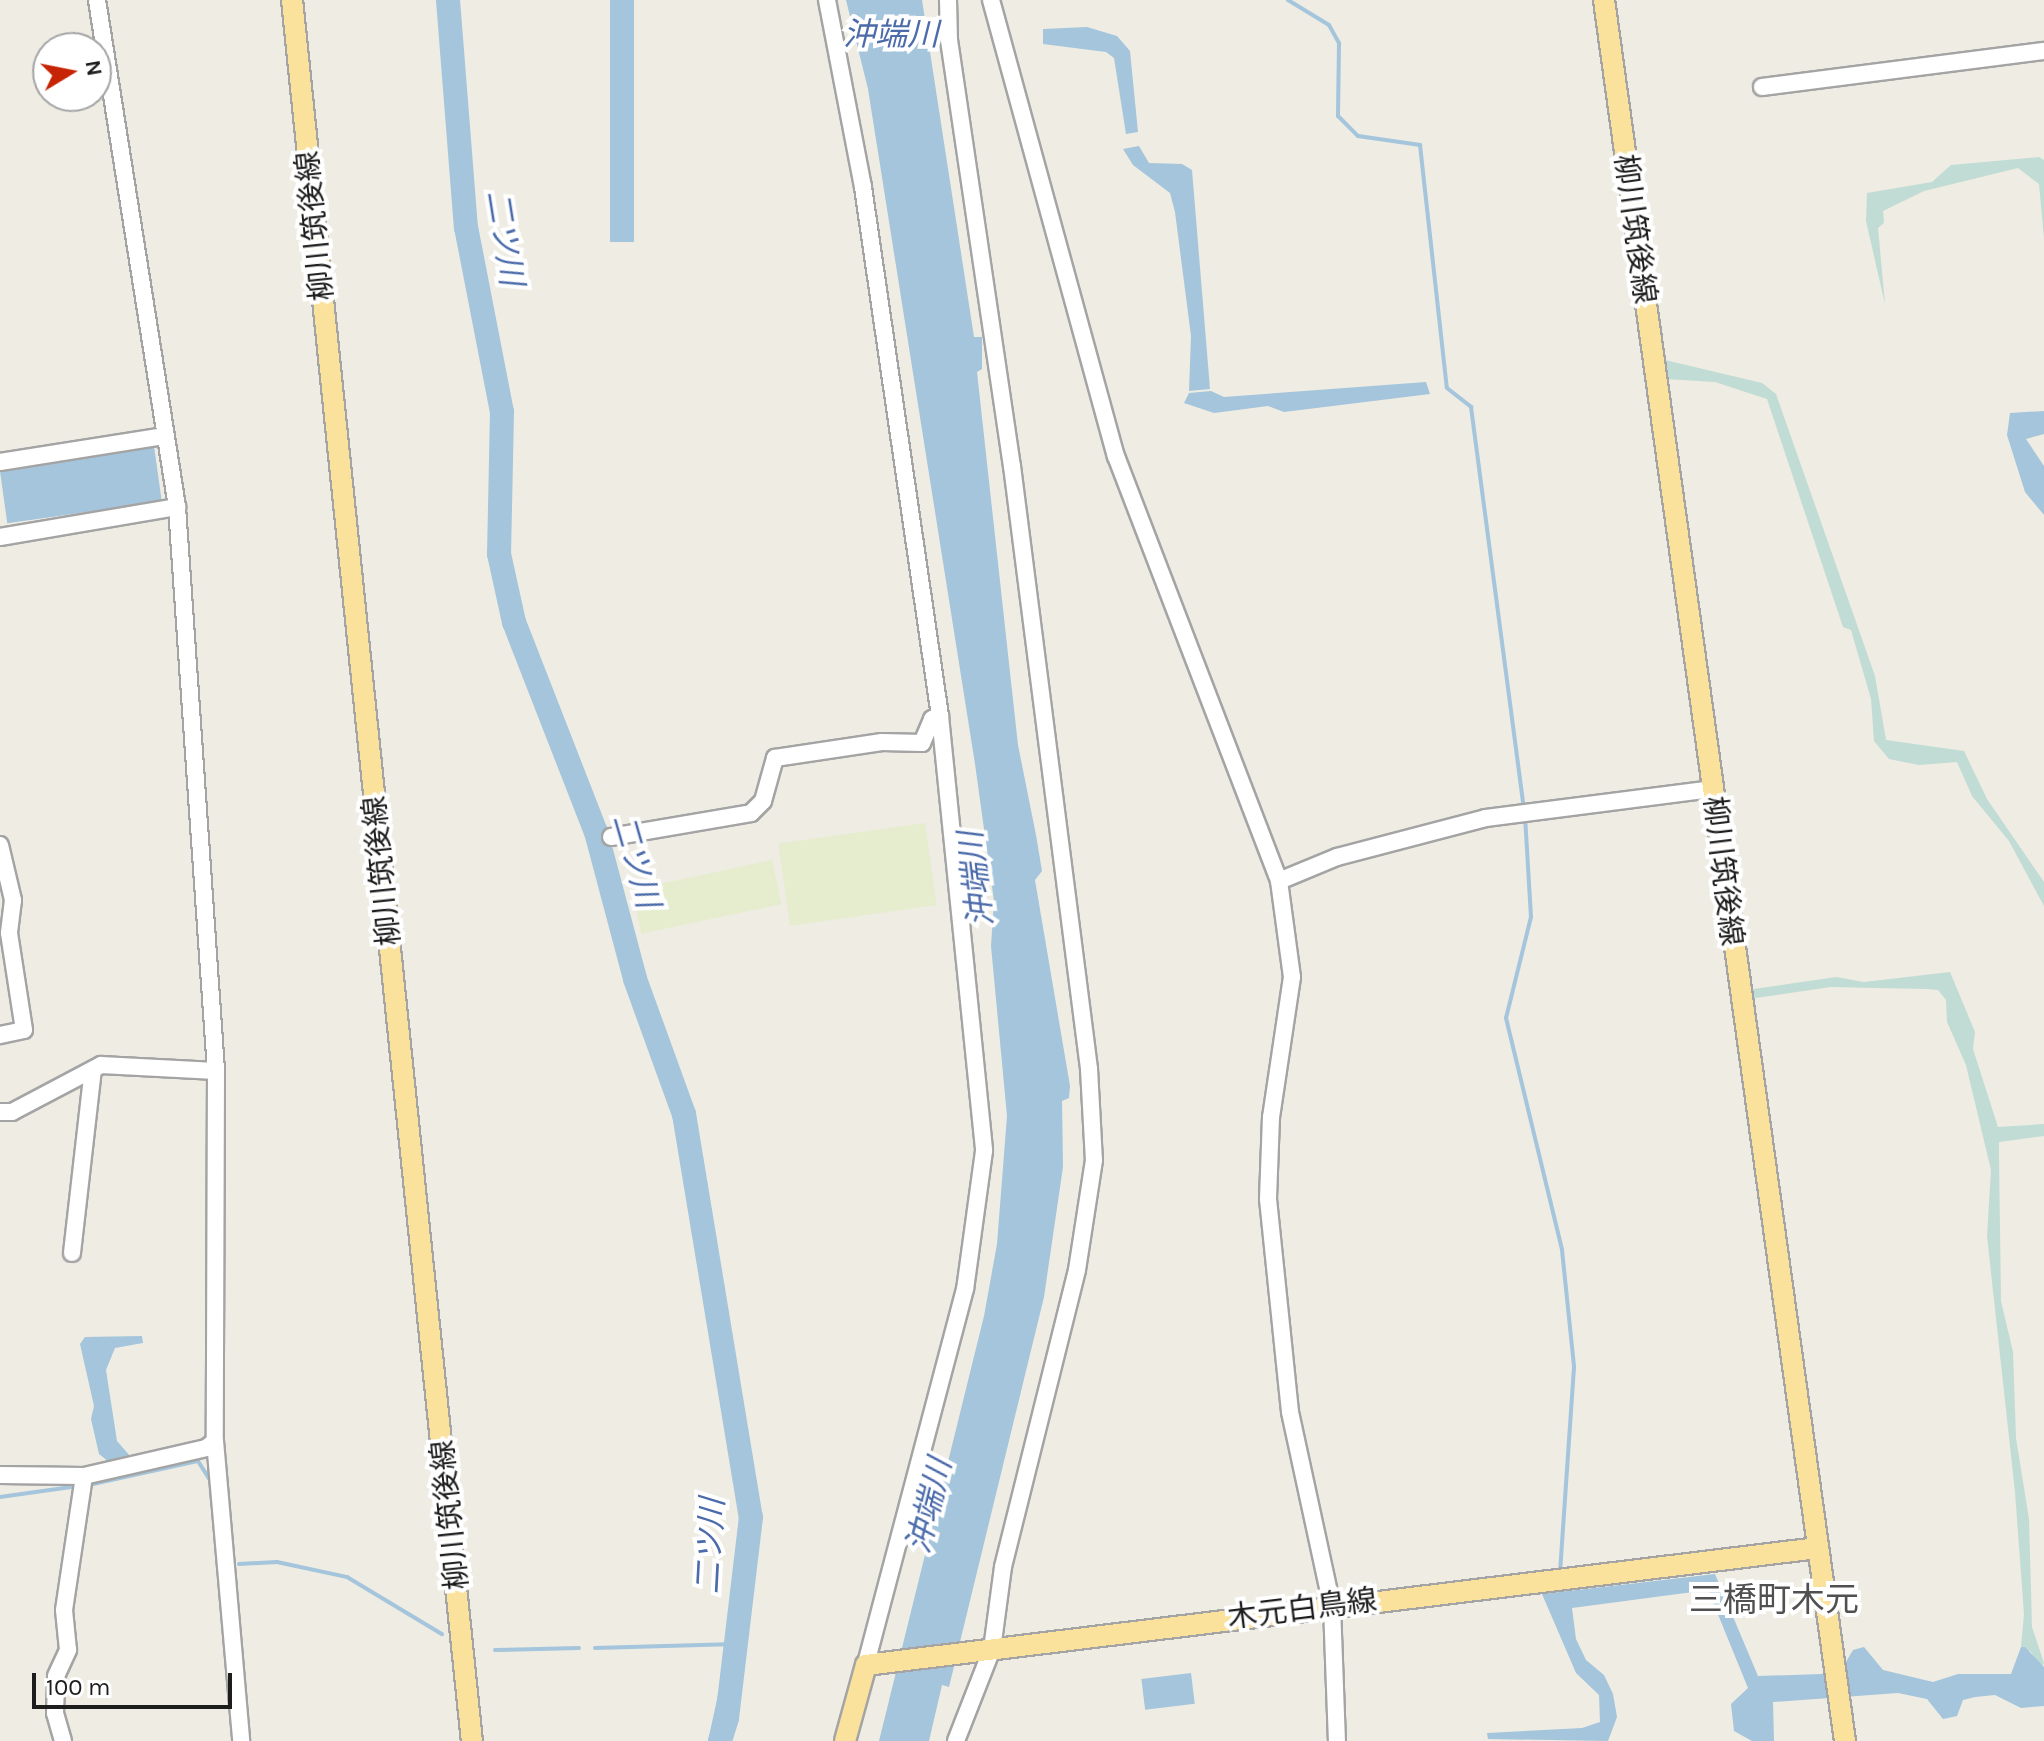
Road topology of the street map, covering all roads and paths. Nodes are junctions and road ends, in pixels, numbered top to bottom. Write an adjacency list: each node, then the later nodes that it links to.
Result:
1 (97, 0): 9 (street)
2 (292, 0): 32 (main road, 柳川筑後線)
3 (827, 0): 13 (street)
4 (948, 0): 28 (street)
5 (991, 0): 17 (street)
6 (1604, 0): 14 (main road, 柳川筑後線)
7 (2044, 51): 8 (street)
8 (1762, 87)
9 (165, 436): 10 (street); 11 (street)
10 (0, 462)
11 (177, 507): 12 (street); 20 (street)
12 (0, 537)
13 (940, 716): 15 (street); 29 (street)
14 (1713, 789): 17 (street); 26 (main road, 柳川筑後線)
15 (611, 837)
16 (0, 845): 18 (street)
17 (1279, 881): 27 (street)
18 (0, 1035)
19 (93, 1070): 20 (street); 21 (street); 22 (street)
20 (216, 1071): 23 (street)
21 (0, 1112)
22 (72, 1253)
23 (215, 1441): 25 (street); 31 (street)
24 (0, 1475): 25 (street)
25 (84, 1476): 30 (street)
26 (1817, 1548): 27 (main road, 木元白鳥線); 36 (main road, 柳川筑後線)
27 (1332, 1606): 28 (main road, 木元白鳥線); 35 (street)
28 (985, 1650): 29 (main road, 木元白鳥線); 34 (street)
29 (873, 1665): 33 (main road)
30 (63, 1741)
31 (241, 1741)
32 (472, 1741)
33 (845, 1741)
34 (956, 1741)
35 (1337, 1741)
36 (1845, 1741)

